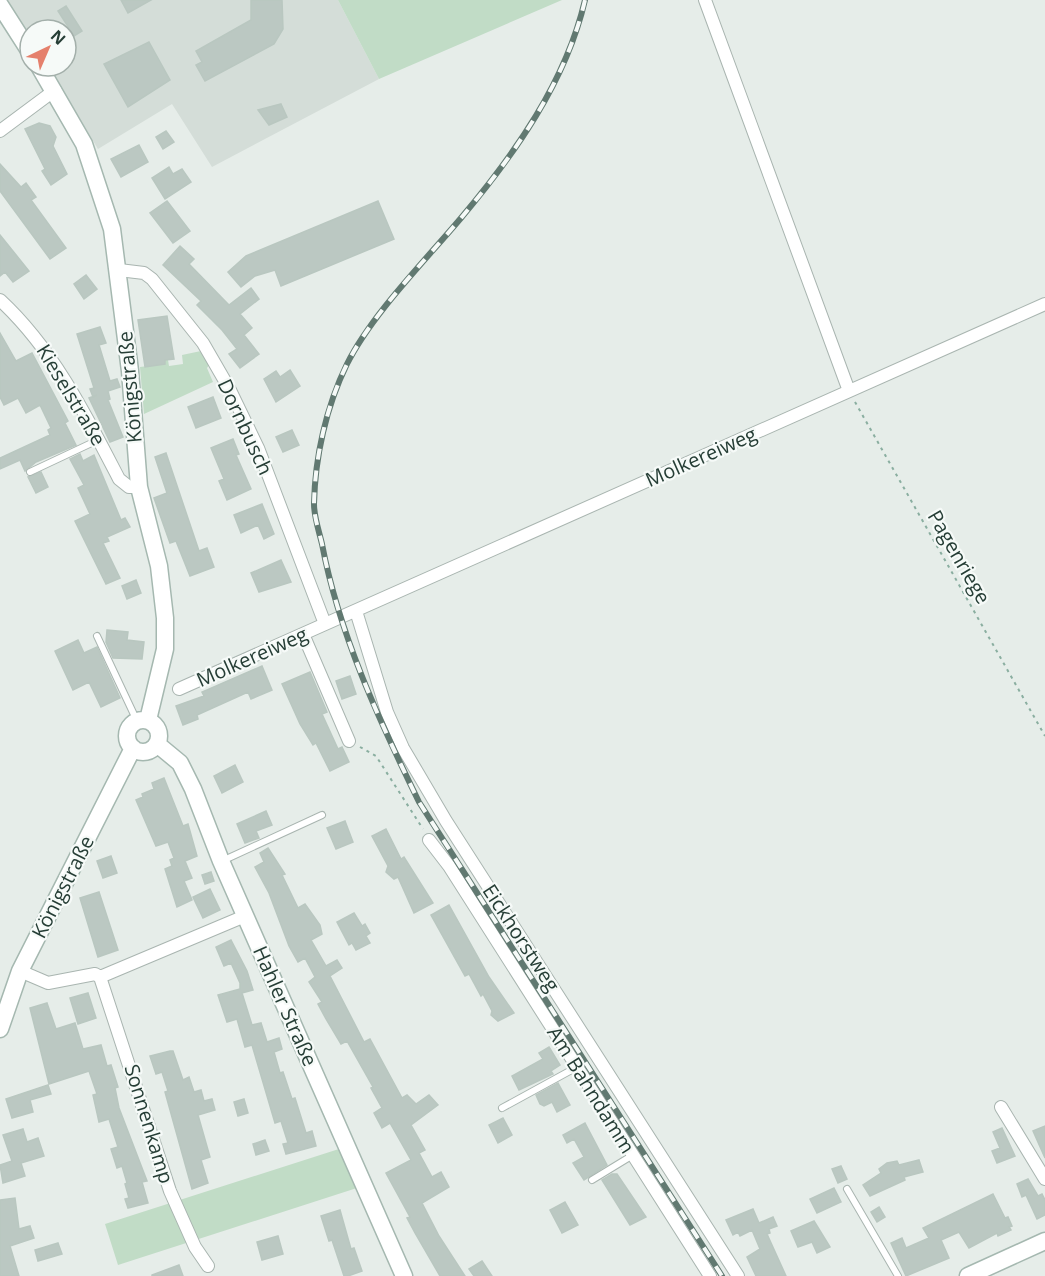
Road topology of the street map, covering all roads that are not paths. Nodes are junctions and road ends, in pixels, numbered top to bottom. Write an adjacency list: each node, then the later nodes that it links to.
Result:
1 (705, 0): 10 (street)
2 (0, 5): 3 (main road)
3 (18, 33)
4 (47, 78): 5 (main road, Königstraße)
5 (55, 90): 6 (street); 7 (main road, Königstraße)
6 (0, 131)
7 (119, 270): 13 (main road, Königstraße); 15 (street, Dornbusch)
8 (0, 300): 11 (street, Kieselstraße)
9 (1045, 304): 10 (street, Molkereiweg)
10 (849, 391): 14 (street, Molkereiweg)
11 (99, 440): 12 (lane); 13 (street, Kieselstraße)
12 (30, 472)
13 (139, 487): 19 (main road, Königstraße)
14 (356, 611): 15 (street); 42 (street, Eickhorstweg)
15 (324, 624): 16 (street, Molkereiweg)
16 (303, 634): 18 (street, Molkereiweg); 20 (street)
17 (97, 636): 19 (lane)
18 (179, 689)
19 (143, 720): 21 (main road); 22 (main road)
20 (349, 741)
21 (157, 744): 22 (main road); 25 (main road, Hahler Straße)
22 (133, 748): 27 (main road, Königstraße)
23 (322, 815): 25 (lane)
24 (429, 840): 31 (street, Am Bahndamm)
25 (221, 861): 26 (main road, Hahler Straße)
26 (245, 916): 28 (street); 40 (main road, Hahler Straße)
27 (20, 971): 28 (street); 29 (main road, Königstraße)
28 (100, 977): 39 (street, Sonnenkamp)
29 (5, 1001): 30 (main road, Königstraße)
30 (0, 1029)
31 (577, 1067): 33 (lane); 34 (street, Am Bahndamm)
32 (1001, 1107): 36 (street)
33 (502, 1108)
34 (633, 1155): 35 (lane); 41 (street, Am Bahndamm)
35 (592, 1179)
36 (1045, 1179)
37 (846, 1189): 43 (lane)
38 (1045, 1241): 44 (main road)
39 (208, 1266)
40 (404, 1276)
41 (710, 1276)
42 (738, 1276)
43 (898, 1276)
44 (968, 1276)

